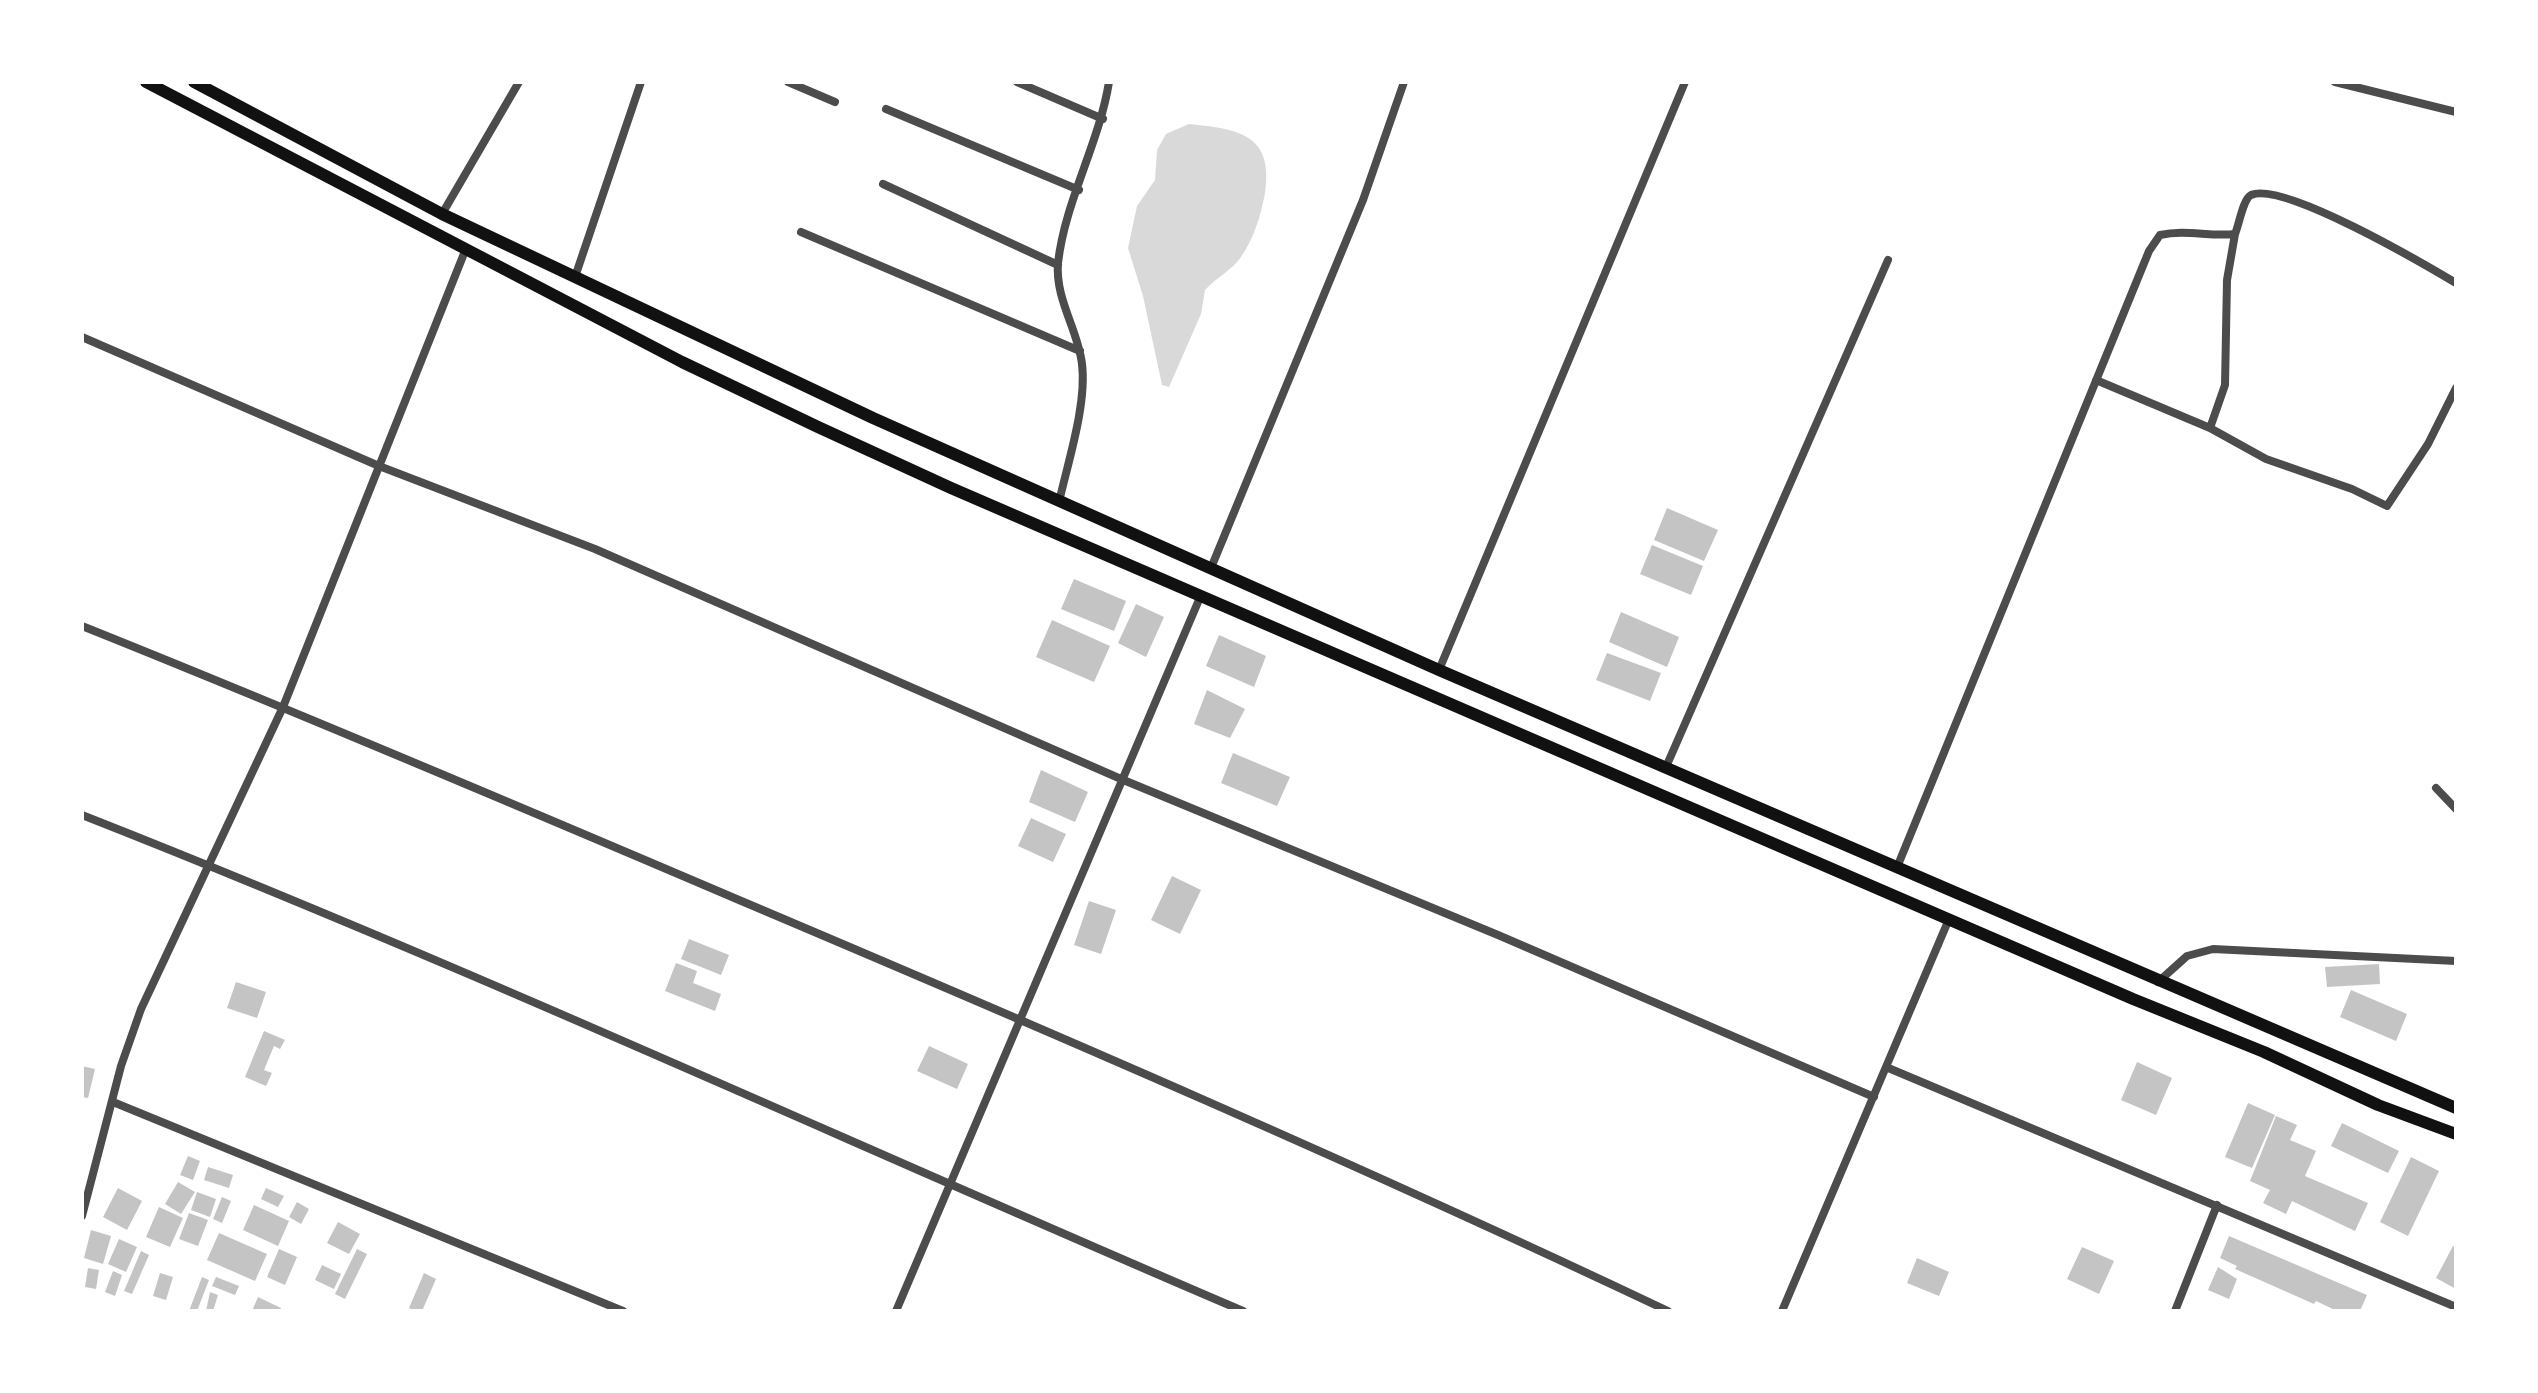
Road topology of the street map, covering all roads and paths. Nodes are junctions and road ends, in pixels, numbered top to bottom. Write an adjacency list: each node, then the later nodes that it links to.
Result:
1 (146, 82): 20 (main road)
2 (194, 82): 17 (main road)
3 (519, 82): 17 (street)
4 (641, 82): 23 (street)
5 (788, 82): 11 (street)
6 (1017, 82): 14 (street)
7 (1109, 82): 14 (street)
8 (1404, 82): 32 (street)
9 (1685, 82): 35 (street)
10 (2335, 82): 13 (street)
11 (835, 102)
12 (886, 109): 16 (street)
13 (2456, 112)
14 (1103, 119): 16 (street)
15 (883, 184): 22 (street)
16 (1079, 190): 22 (street)
17 (442, 214): 23 (main road)
18 (801, 232): 26 (street)
19 (2235, 234): 24 (street); 27 (street); 29 (street)
20 (465, 251): 30 (street); 33 (main road)
21 (1888, 260): 37 (street)
22 (1058, 265): 26 (street)
23 (575, 277): 31 (main road)
24 (2456, 283)
25 (82, 337): 30 (street)
26 (1080, 351): 31 (street)
27 (2096, 380): 29 (street); 43 (street)
28 (2456, 388): 29 (street)
29 (2210, 428)
30 (379, 466): 36 (street); 38 (street)
31 (1059, 502): 32 (main road)
32 (1211, 568): 35 (main road)
33 (1201, 595): 38 (street); 44 (main road)
34 (82, 626): 36 (street)
35 (1439, 670): 37 (main road)
36 (283, 707): 42 (street); 47 (street)
37 (1666, 767): 43 (main road)
38 (1121, 779): 47 (street); 49 (street)
39 (2436, 788): 40 (street)
40 (2456, 809)
41 (82, 815): 42 (street)
42 (208, 864): 50 (street); 53 (street)
43 (1898, 865): 46 (main road)
44 (1949, 919): 48 (street); 52 (main road)
45 (2456, 961): 46 (street)
46 (2158, 982): 51 (main road)
47 (1022, 1020): 53 (street); 61 (street)
48 (1886, 1067): 49 (street); 54 (street)
49 (1874, 1097): 62 (street)
50 (113, 1102): 55 (street); 58 (street)
51 (2456, 1108)
52 (2456, 1134)
53 (950, 1182): 57 (street); 59 (street)
54 (2217, 1205): 56 (street); 63 (street)
55 (82, 1216)
56 (2456, 1307)
57 (1231, 1308): 60 (street)
58 (623, 1311)
59 (896, 1311)
60 (1243, 1311)
61 (1668, 1311)
62 (1782, 1311)
63 (2175, 1311)

